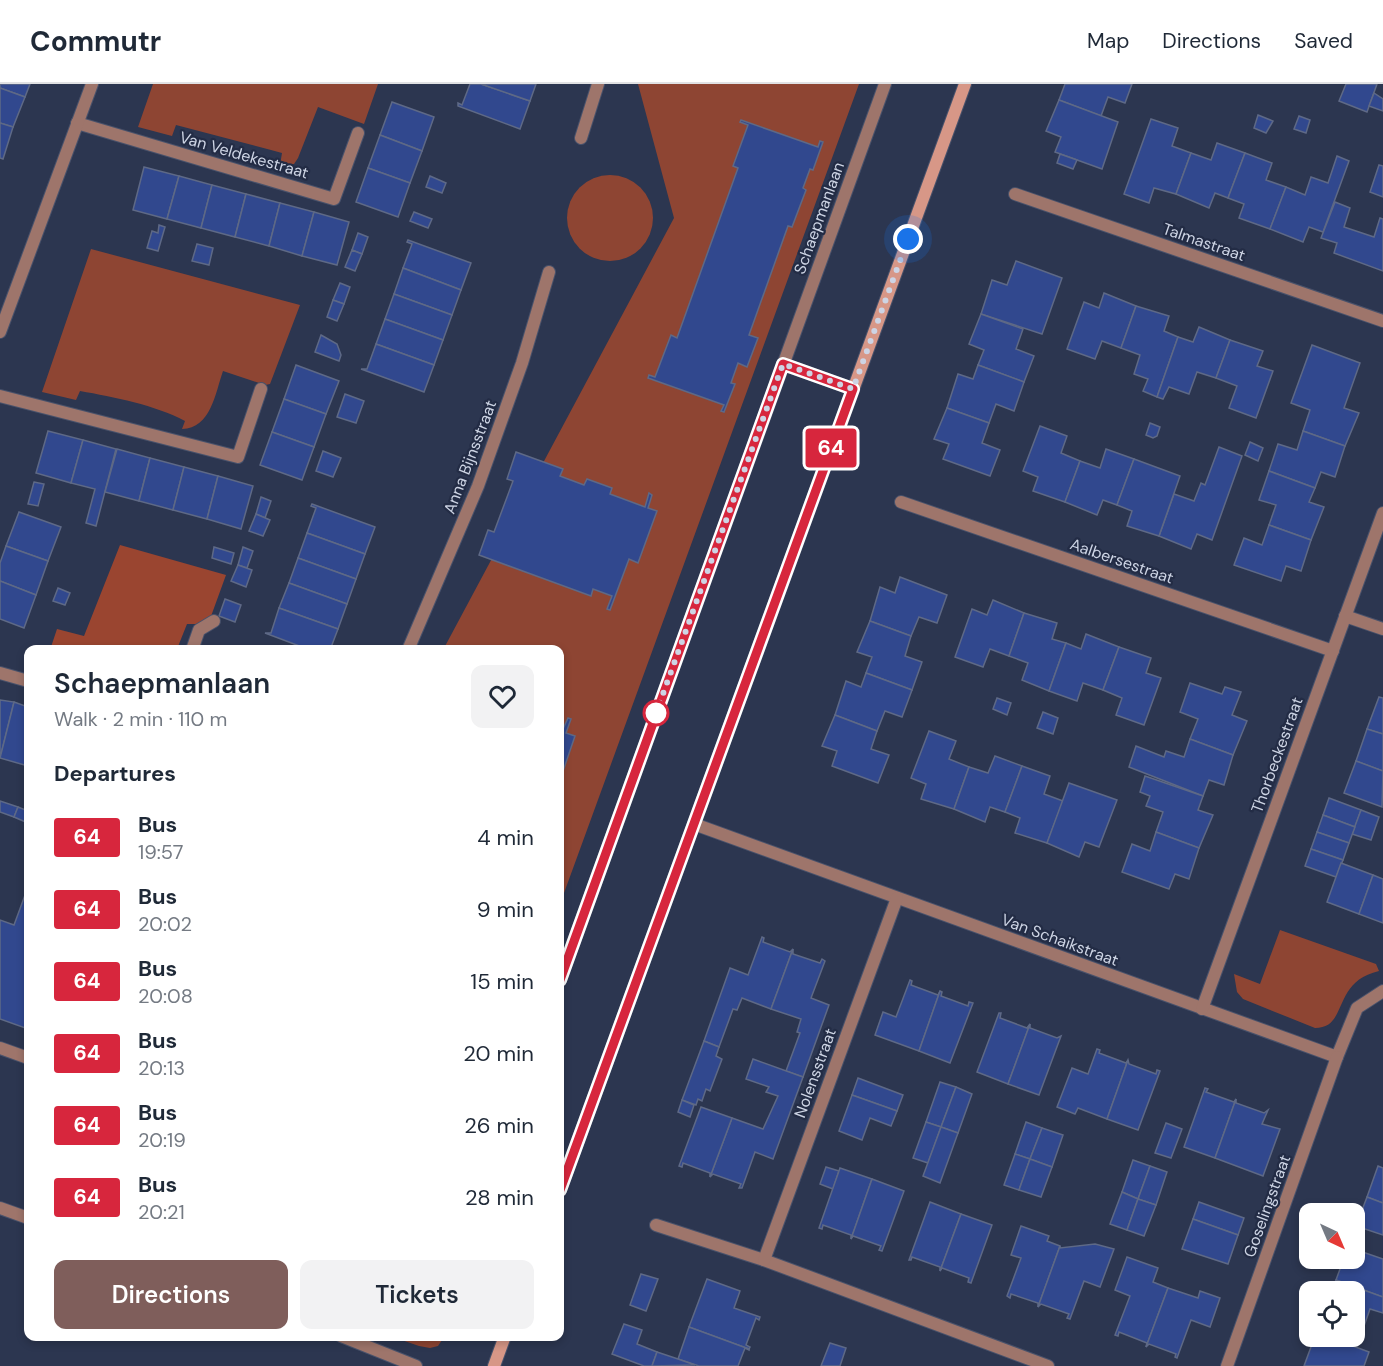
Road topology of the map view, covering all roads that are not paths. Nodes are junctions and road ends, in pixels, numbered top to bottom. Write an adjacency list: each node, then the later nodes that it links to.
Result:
1 (92, 84): 5 (street)
2 (598, 84): 7 (street)
3 (885, 84): 12 (street, Schaepmanlaan)
4 (965, 84): 14 (street)
5 (77, 123): 6 (street, Van Veldekestraat); 11 (street)
6 (358, 133)
7 (581, 138)
8 (1015, 194): 10 (street, Talmastraat)
9 (549, 272): 22 (street, Anna Bijnsstraat)
10 (1383, 321)
11 (0, 332)
12 (783, 364): 14 (street); 28 (street, Schaepmanlaan)
13 (261, 389): 15 (street)
14 (853, 389): 26 (street)
15 (0, 396)
16 (901, 502): 23 (street, Aalbersestraat)
17 (1383, 513): 18 (street, Thorbeckestraat)
18 (1345, 616): 20 (street); 23 (street, Thorbeckestraat)
19 (214, 621): 21 (street)
20 (1383, 629)
21 (194, 645)
22 (410, 645)
23 (1333, 651): 30 (street, Thorbeckestraat)
24 (0, 673): 25 (street)
25 (24, 680)
26 (694, 824): 27 (street, Van Schaikstraat); 34 (street)
27 (897, 898): 30 (street, Van Schaikstraat); 38 (street, Nolensstraat)
28 (564, 969)
29 (1383, 991): 33 (street)
30 (1202, 1009): 33 (street, Van Schaikstraat)
31 (0, 1048): 32 (street)
32 (24, 1057)
33 (1337, 1057): 44 (street, Goselingstraat)
34 (564, 1179)
35 (0, 1208): 36 (street)
36 (24, 1217)
37 (656, 1225): 38 (street)
38 (764, 1260): 43 (street)
39 (354, 1341): 41 (street)
40 (503, 1341): 42 (street)
41 (416, 1366)
42 (494, 1366)
43 (1048, 1366)
44 (1227, 1366)

